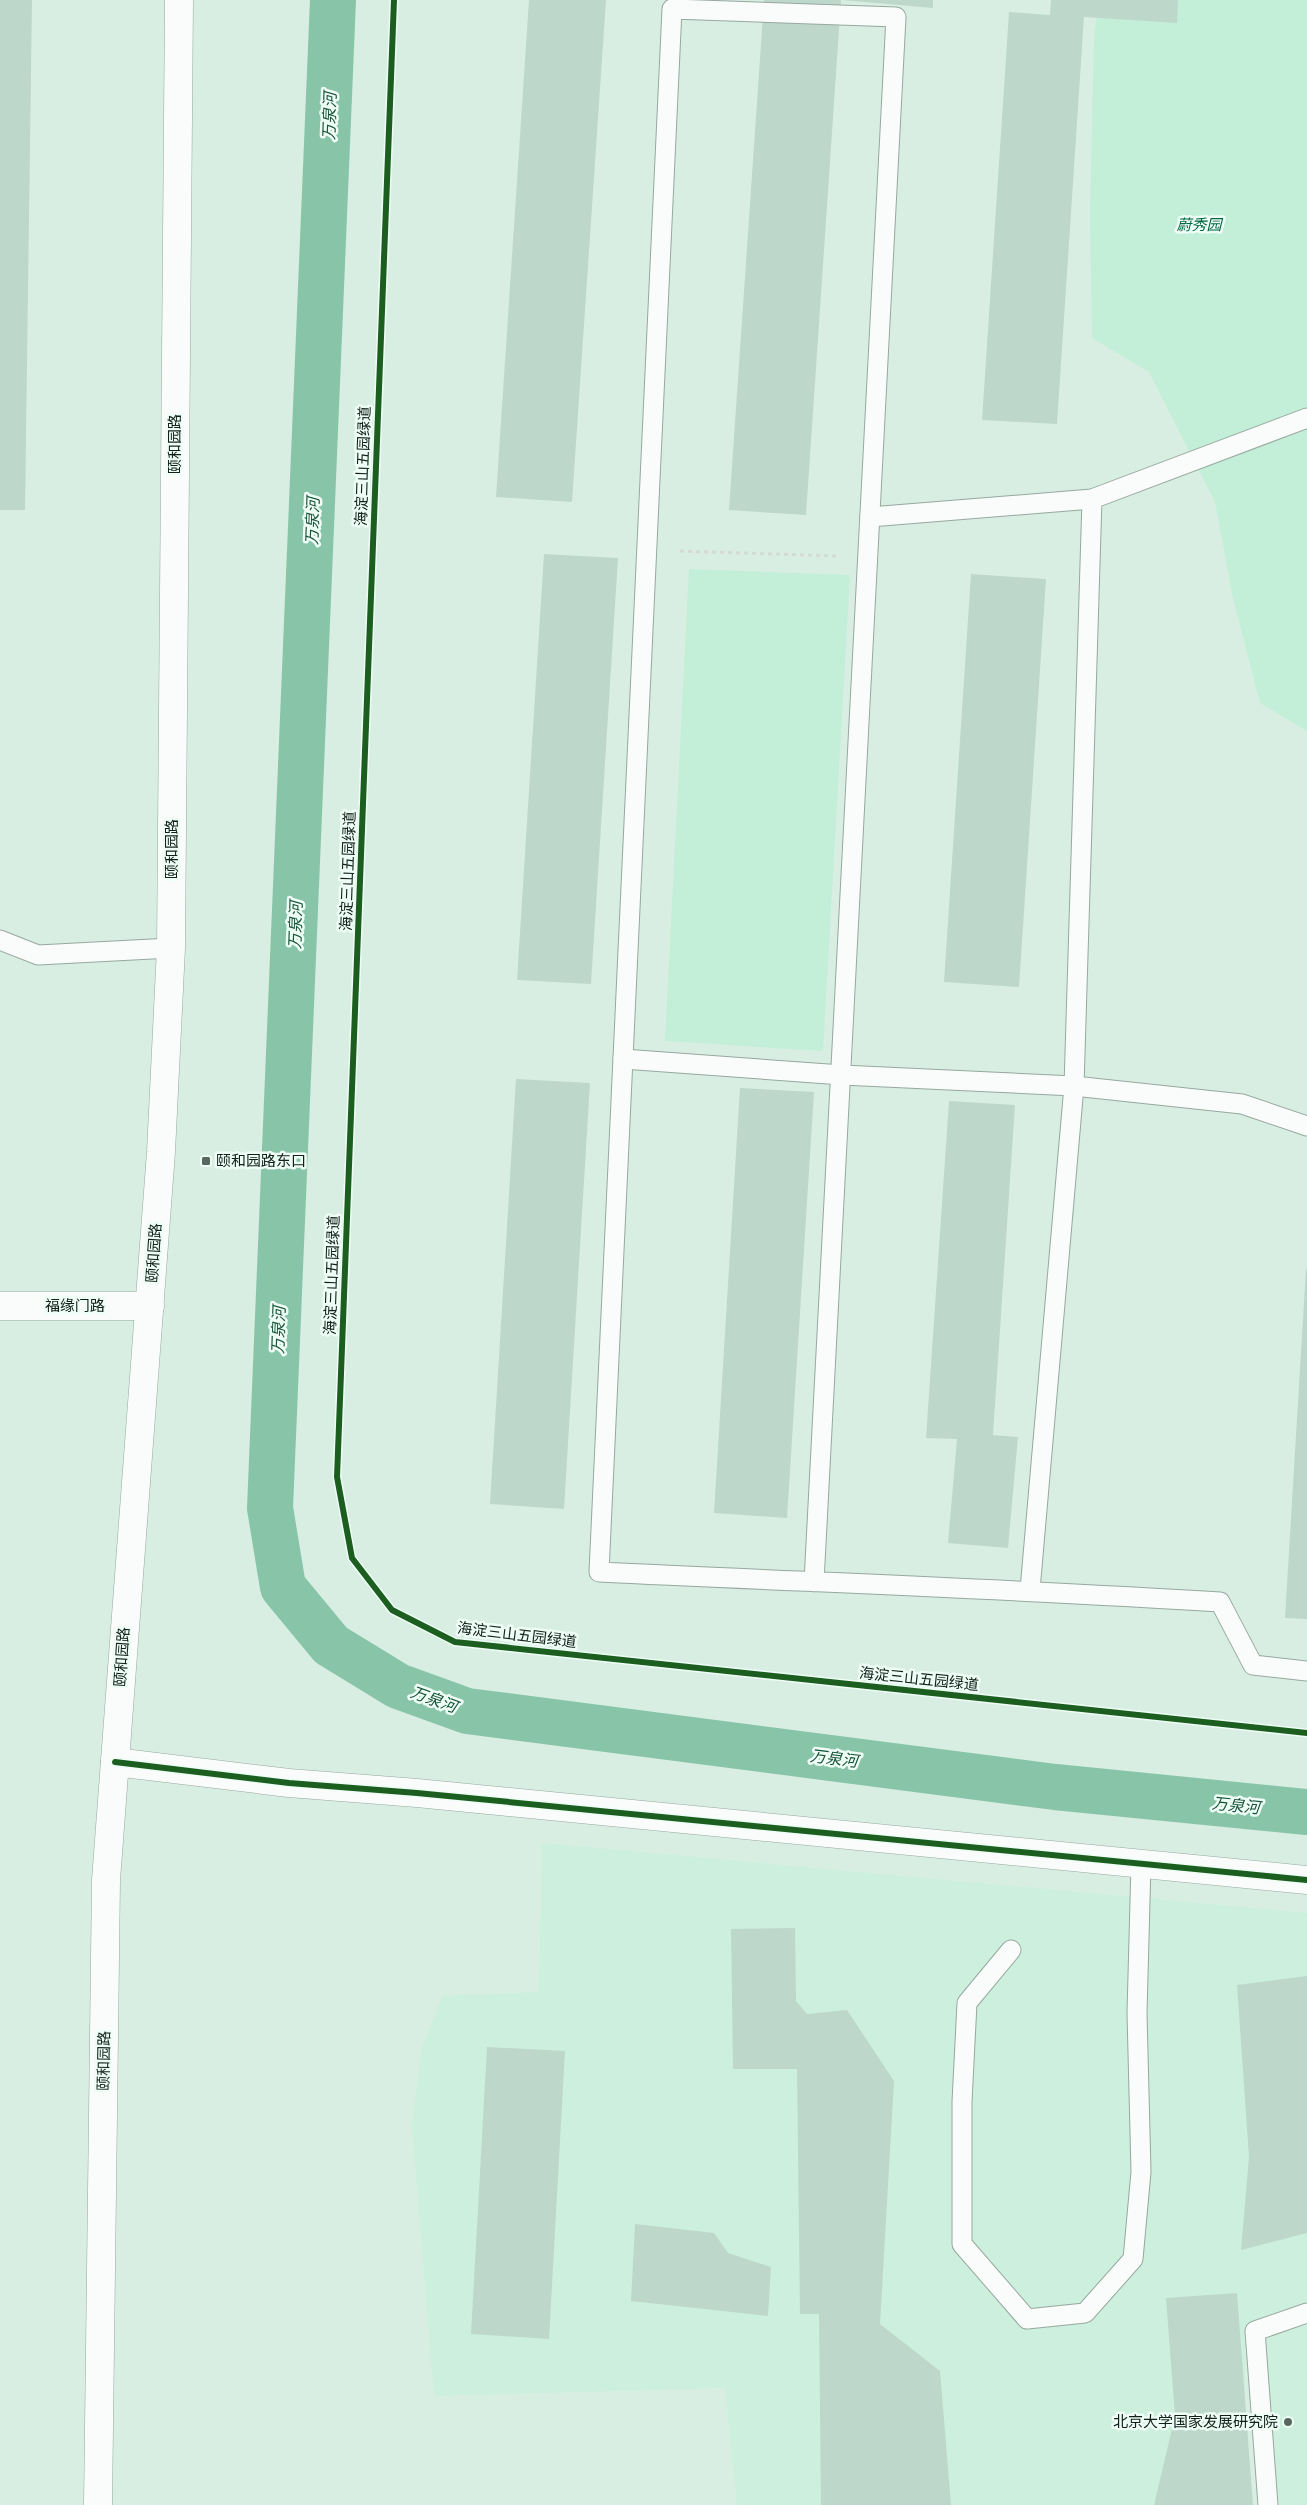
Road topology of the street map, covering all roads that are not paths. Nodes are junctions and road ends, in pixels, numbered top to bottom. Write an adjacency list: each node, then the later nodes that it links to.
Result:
1 (179, 0): 6 (main road, 颐和园路)
2 (1307, 418): 3 (lane)
3 (1092, 499): 4 (lane); 9 (lane)
4 (870, 517): 7 (lane); 8 (lane)
5 (0, 940): 6 (lane)
6 (171, 948): 12 (main road, 颐和园路)
7 (623, 1058): 8 (lane); 13 (lane)
8 (842, 1075): 9 (lane); 13 (lane)
9 (1074, 1086): 10 (lane); 14 (lane)
10 (1307, 1126)
11 (0, 1306): 12 (main road, 福缘门路)
12 (150, 1306): 16 (main road, 颐和园路)
13 (814, 1582): 14 (lane)
14 (1030, 1590): 15 (lane)
15 (1307, 1671)
16 (115, 1762): 17 (main road); 21 (main road, 颐和园路)
17 (1142, 1864): 18 (main road); 19 (lane)
18 (1307, 1880)
19 (1011, 1950)
20 (1307, 2313): 22 (lane)
21 (98, 2505)
22 (1268, 2505)

